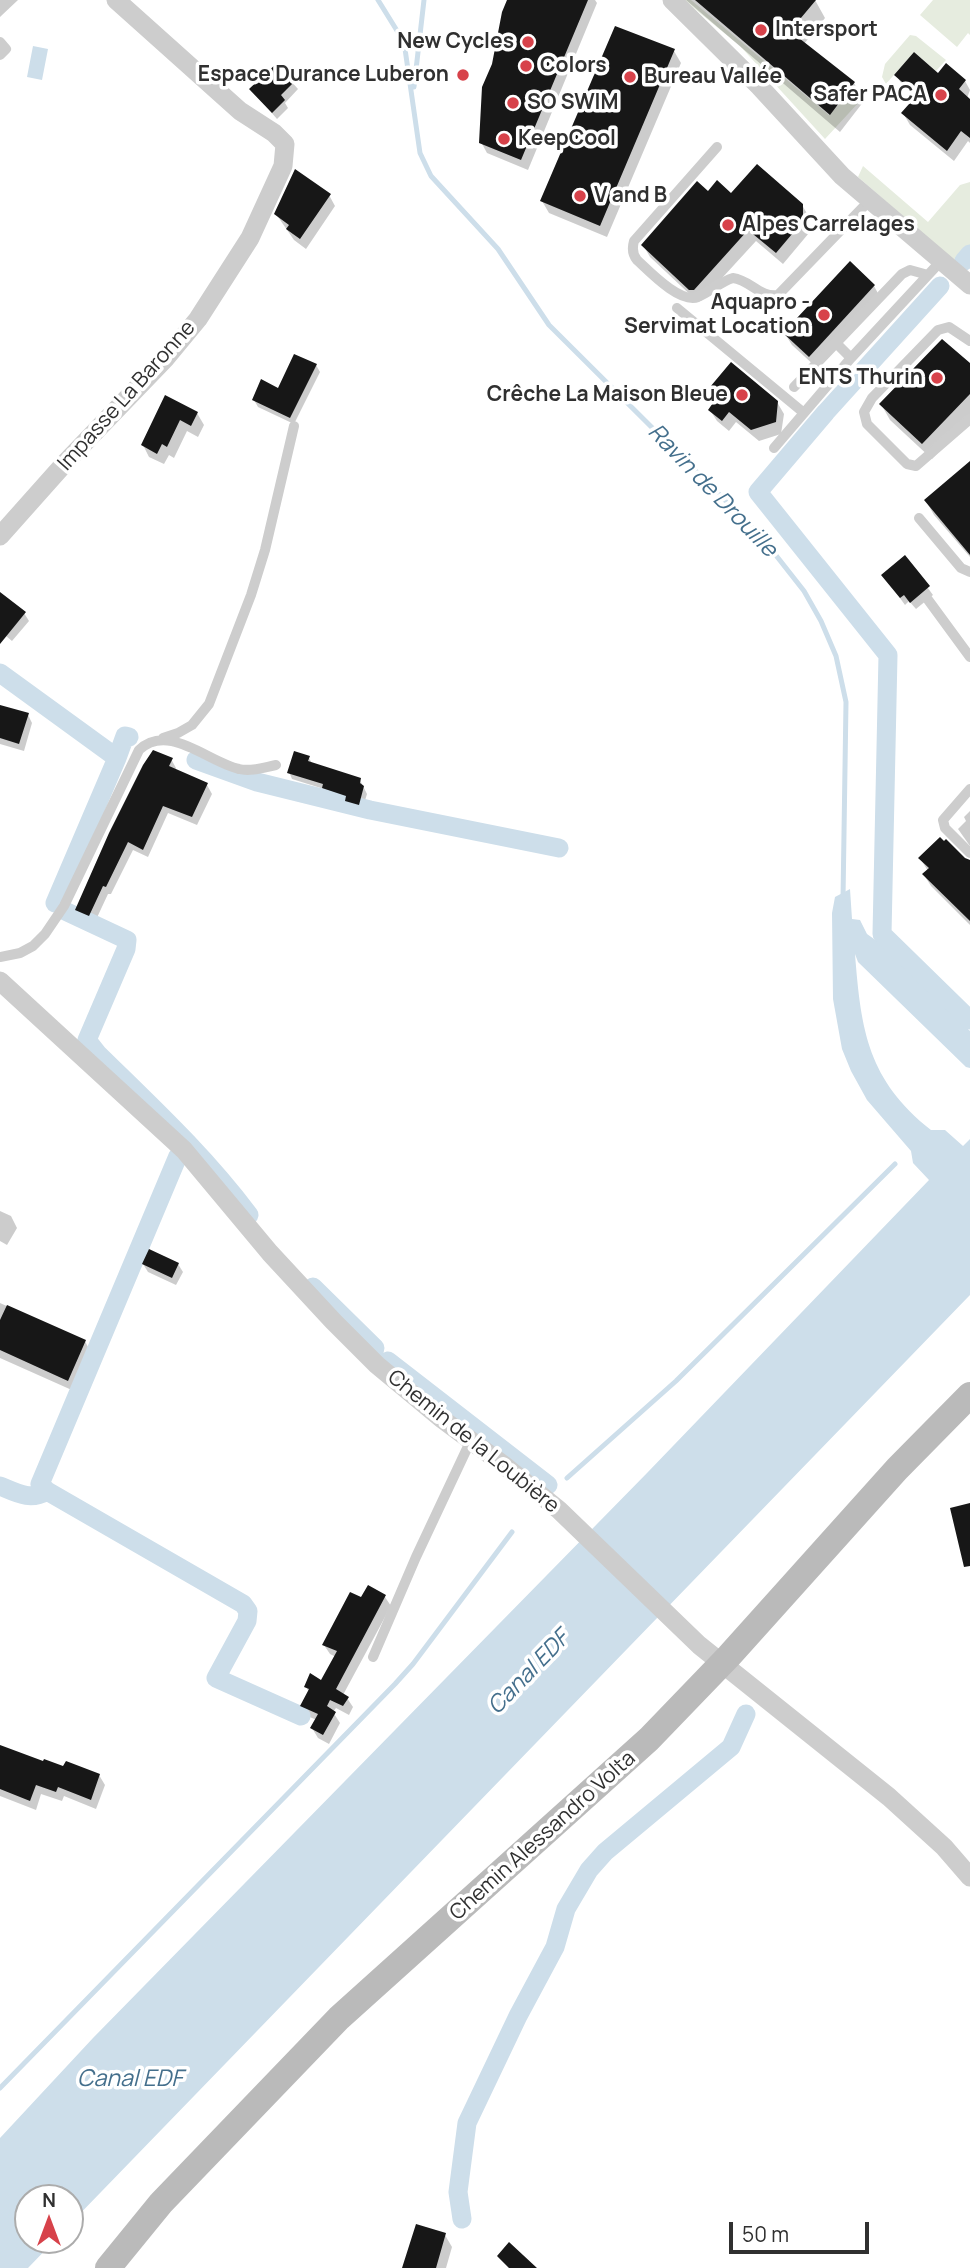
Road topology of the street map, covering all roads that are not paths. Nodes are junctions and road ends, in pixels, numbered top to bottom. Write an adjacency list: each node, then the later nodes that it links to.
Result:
1 (116, 0): 19 (street, Impasse La Baronne)
2 (672, 0): 6 (street)
3 (0, 43): 4 (lane)
4 (0, 55)
5 (717, 147): 6 (lane)
6 (870, 200): 7 (street)
7 (934, 268): 8 (street); 11 (lane); 12 (lane)
8 (970, 285)
9 (677, 307): 14 (lane)
10 (970, 341): 15 (lane)
11 (836, 343): 12 (lane); 13 (lane)
12 (851, 358): 14 (lane)
13 (794, 387)
14 (804, 413): 17 (lane)
15 (970, 419)
16 (294, 426): 23 (lane)
17 (774, 448)
18 (919, 518): 20 (lane)
19 (0, 536)
20 (970, 572)
21 (926, 597): 22 (lane)
22 (970, 657)
23 (152, 741): 24 (lane); 27 (lane)
24 (276, 765)
25 (970, 789): 26 (lane)
26 (970, 853)
27 (0, 957)
28 (0, 981): 30 (street, Chemin de la Loubière)
29 (970, 1395): 32 (main road, Chemin Alessandro Volta)
30 (471, 1440): 31 (lane); 32 (street, Chemin de la Loubière)
31 (373, 1657)
32 (722, 1664): 33 (street, Chemin de la Loubière); 34 (main road, Chemin Alessandro Volta)
33 (970, 1877)
34 (108, 2268)

